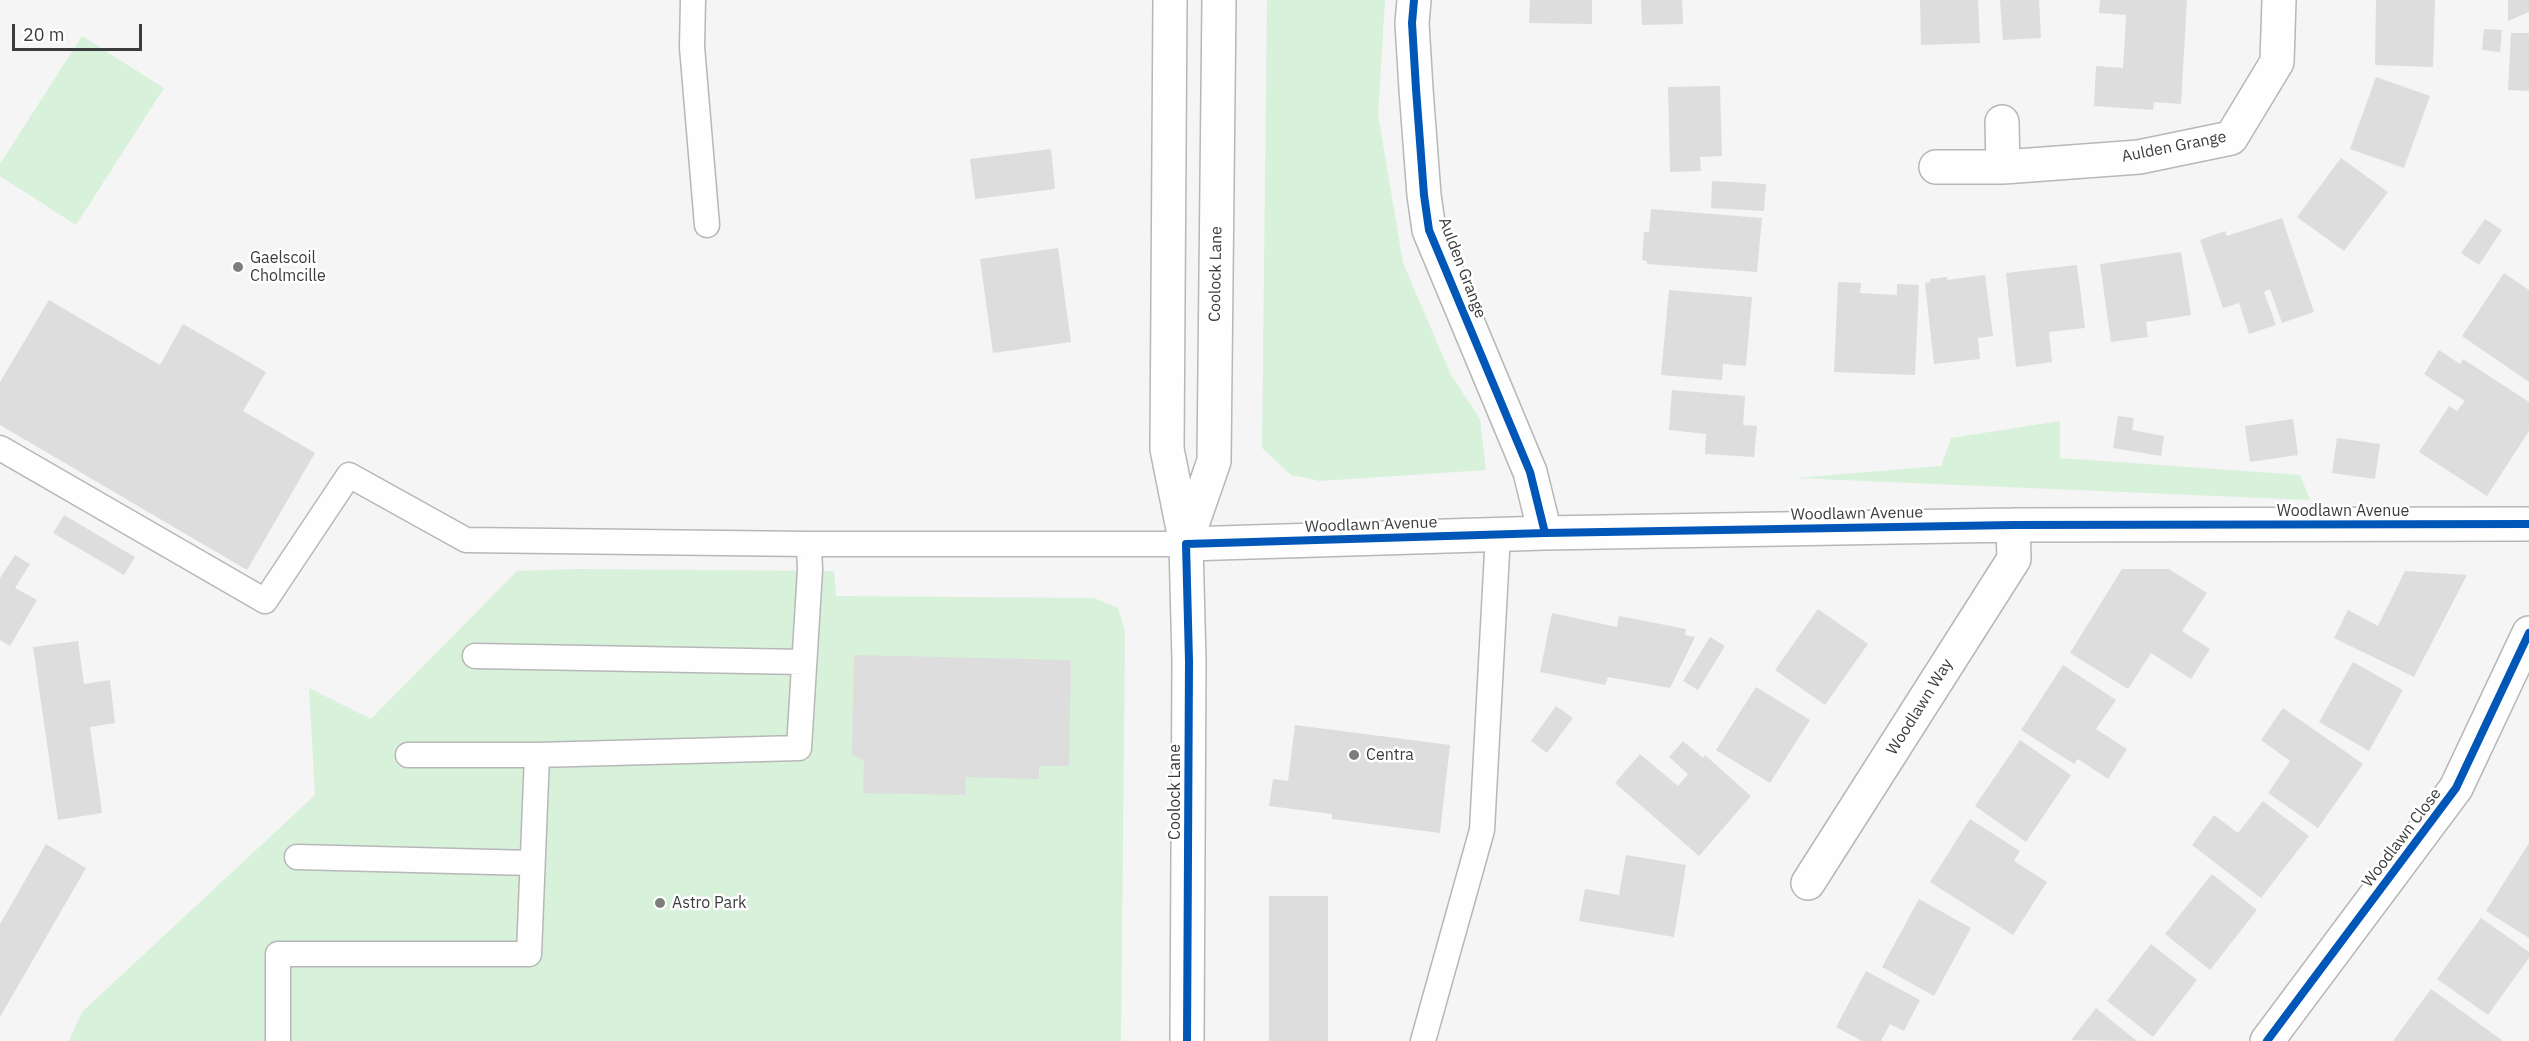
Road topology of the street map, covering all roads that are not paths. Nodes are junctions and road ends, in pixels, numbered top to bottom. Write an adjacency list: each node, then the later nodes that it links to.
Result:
1 (693, 0): 9 (lane)
2 (1170, 0): 16 (street, Coolock Lane)
3 (1219, 0): 16 (street, Coolock Lane)
4 (1414, 0): 13 (street, Aulden Grange)
5 (2279, 0): 8 (street, Aulden Grange)
6 (2002, 122): 8 (street)
7 (1936, 167): 8 (street, Aulden Grange)
8 (2003, 167)
9 (707, 225)
10 (0, 448): 15 (lane)
11 (2529, 524): 12 (street, Woodlawn Avenue)
12 (2013, 525): 13 (street, Woodlawn Avenue); 24 (street, Woodlawn Way)
13 (1545, 533): 14 (street, Woodlawn Avenue)
14 (1498, 534): 16 (street, Woodlawn Avenue); 27 (lane)
15 (809, 544): 16 (lane); 19 (lane)
16 (1186, 544): 26 (street, Coolock Lane)
17 (2529, 633): 28 (street, Woodlawn Close)
18 (475, 656): 19 (lane)
19 (803, 662): 21 (lane)
20 (408, 755): 21 (lane)
21 (537, 755): 23 (lane)
22 (297, 857): 23 (lane)
23 (532, 863): 25 (lane)
24 (1808, 883)
25 (278, 1041)
26 (1187, 1041)
27 (1423, 1041)
28 (2267, 1041)

